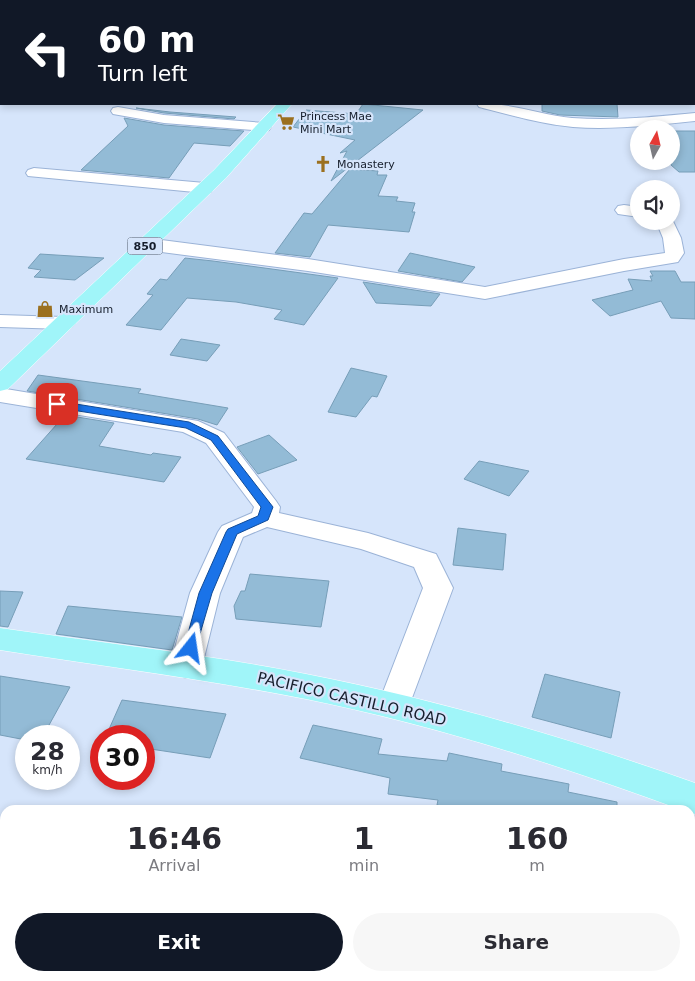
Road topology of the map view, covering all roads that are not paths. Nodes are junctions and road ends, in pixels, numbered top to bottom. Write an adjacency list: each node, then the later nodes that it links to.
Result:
1 (284, 105): 5 (main road, 850)
2 (488, 105): 4 (street)
3 (118, 111): 5 (street)
4 (695, 117)
5 (264, 127): 7 (main road, 850)
6 (34, 173): 7 (street)
7 (205, 188): 9 (main road, 850)
8 (668, 230): 9 (street)
9 (146, 244): 11 (main road, 850)
10 (0, 322): 11 (street)
11 (64, 322): 12 (main road, 850)
12 (0, 384)
13 (0, 395): 14 (street)
14 (264, 518): 16 (street); 17 (street)
15 (0, 639): 16 (main road, PACIFICO CASTILLO ROAD)
16 (186, 666): 17 (main road, PACIFICO CASTILLO ROAD)
17 (394, 705): 18 (main road, PACIFICO CASTILLO ROAD)
18 (695, 799)

